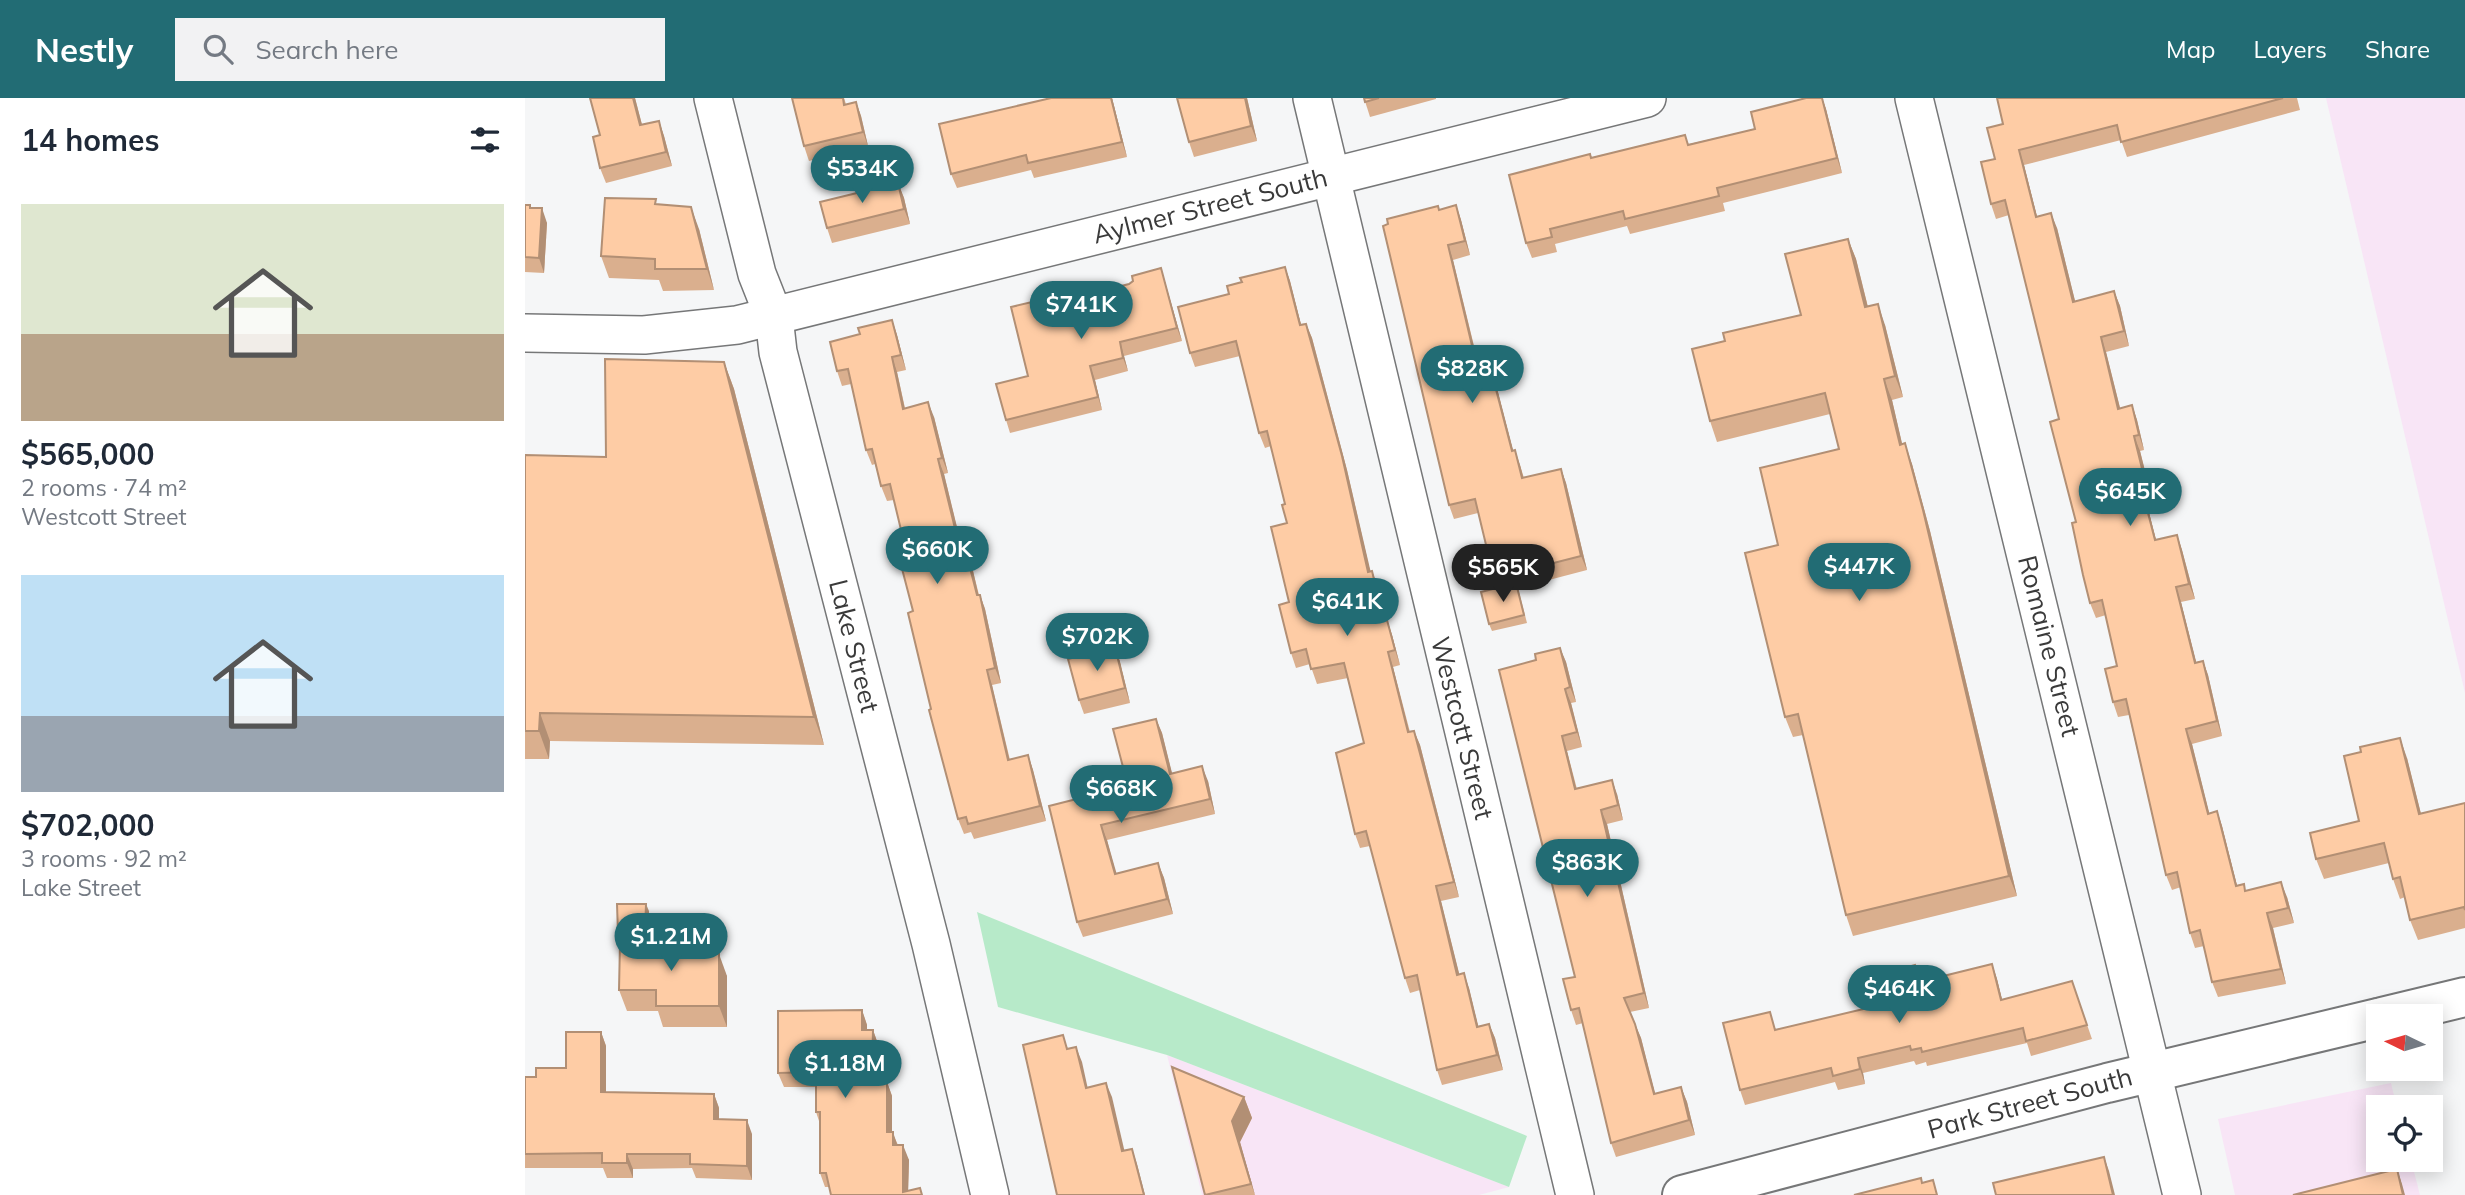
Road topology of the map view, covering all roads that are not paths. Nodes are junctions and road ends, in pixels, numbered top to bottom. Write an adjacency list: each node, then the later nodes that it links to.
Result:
1 (713, 98): 6 (street, Lake Street)
2 (1312, 98): 5 (street, Westcott Street)
3 (1647, 98): 5 (street, Aylmer Street South)
4 (1914, 98): 11 (street, Romaine Street)
5 (1330, 176): 6 (street, Aylmer Street South); 13 (street, Westcott Street)
6 (774, 317): 7 (street, Aylmer Street South); 12 (street, Lake Street)
7 (525, 333)
8 (2465, 997): 9 (main road, Park Street South)
9 (2435, 1004)
10 (2366, 1020): 11 (main road, Park Street South)
11 (2152, 1071): 14 (main road, Park Street South); 15 (street, Romaine Street)
12 (990, 1195)
13 (1575, 1195)
14 (1682, 1195)
15 (2182, 1195)

